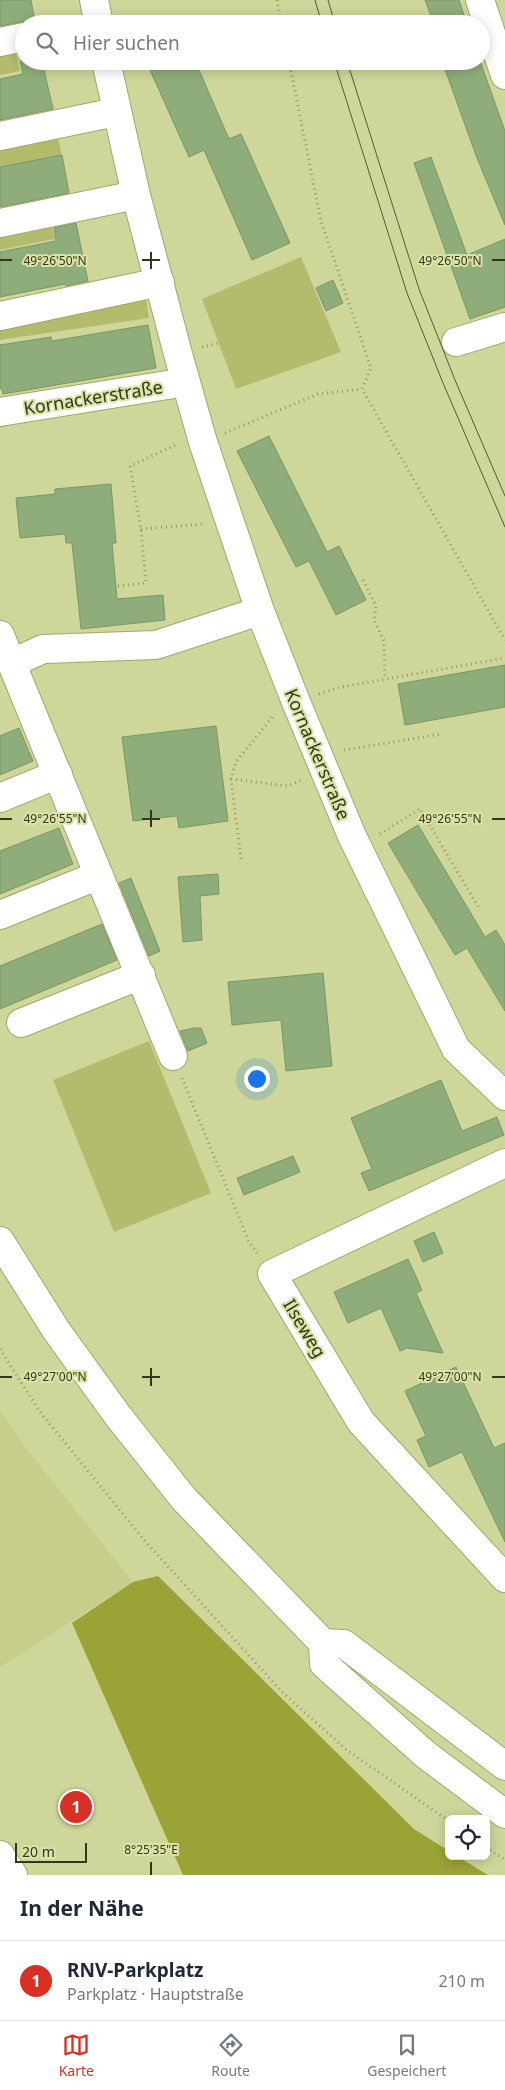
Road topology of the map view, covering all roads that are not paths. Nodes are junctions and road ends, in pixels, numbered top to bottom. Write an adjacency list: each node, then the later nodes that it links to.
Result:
1 (480, 0): 2 (street)
2 (485, 15)
3 (490, 30): 7 (street)
4 (15, 39): 5 (street)
5 (0, 42)
6 (108, 70): 8 (street, Kornackerstraße)
7 (505, 75)
8 (116, 112): 9 (street); 10 (street, Kornackerstraße)
9 (0, 136)
10 (136, 195): 11 (street); 12 (street, Kornackerstraße)
11 (0, 223)
12 (160, 282): 13 (street); 16 (street, Kornackerstraße)
13 (0, 316)
14 (505, 326): 15 (street)
15 (456, 342)
16 (186, 382): 17 (street, Kornackerstraße); 18 (street, Kornackerstraße)
17 (0, 412)
18 (260, 611): 20 (street); 28 (street, Kornackerstraße)
19 (0, 635): 20 (street)
20 (10, 676): 21 (street)
21 (58, 774): 22 (street); 23 (street)
22 (0, 798)
23 (99, 874): 24 (street); 25 (street)
24 (0, 915)
25 (141, 975): 26 (street); 27 (street)
26 (21, 1023)
27 (173, 1056)
28 (505, 1096)
29 (505, 1162): 31 (street, Ilseweg)
30 (0, 1240): 32 (street)
31 (505, 1578)
32 (323, 1643): 33 (street); 34 (street)
33 (505, 1766)
34 (505, 1814)
35 (0, 1854): 36 (street)
36 (13, 1875)

